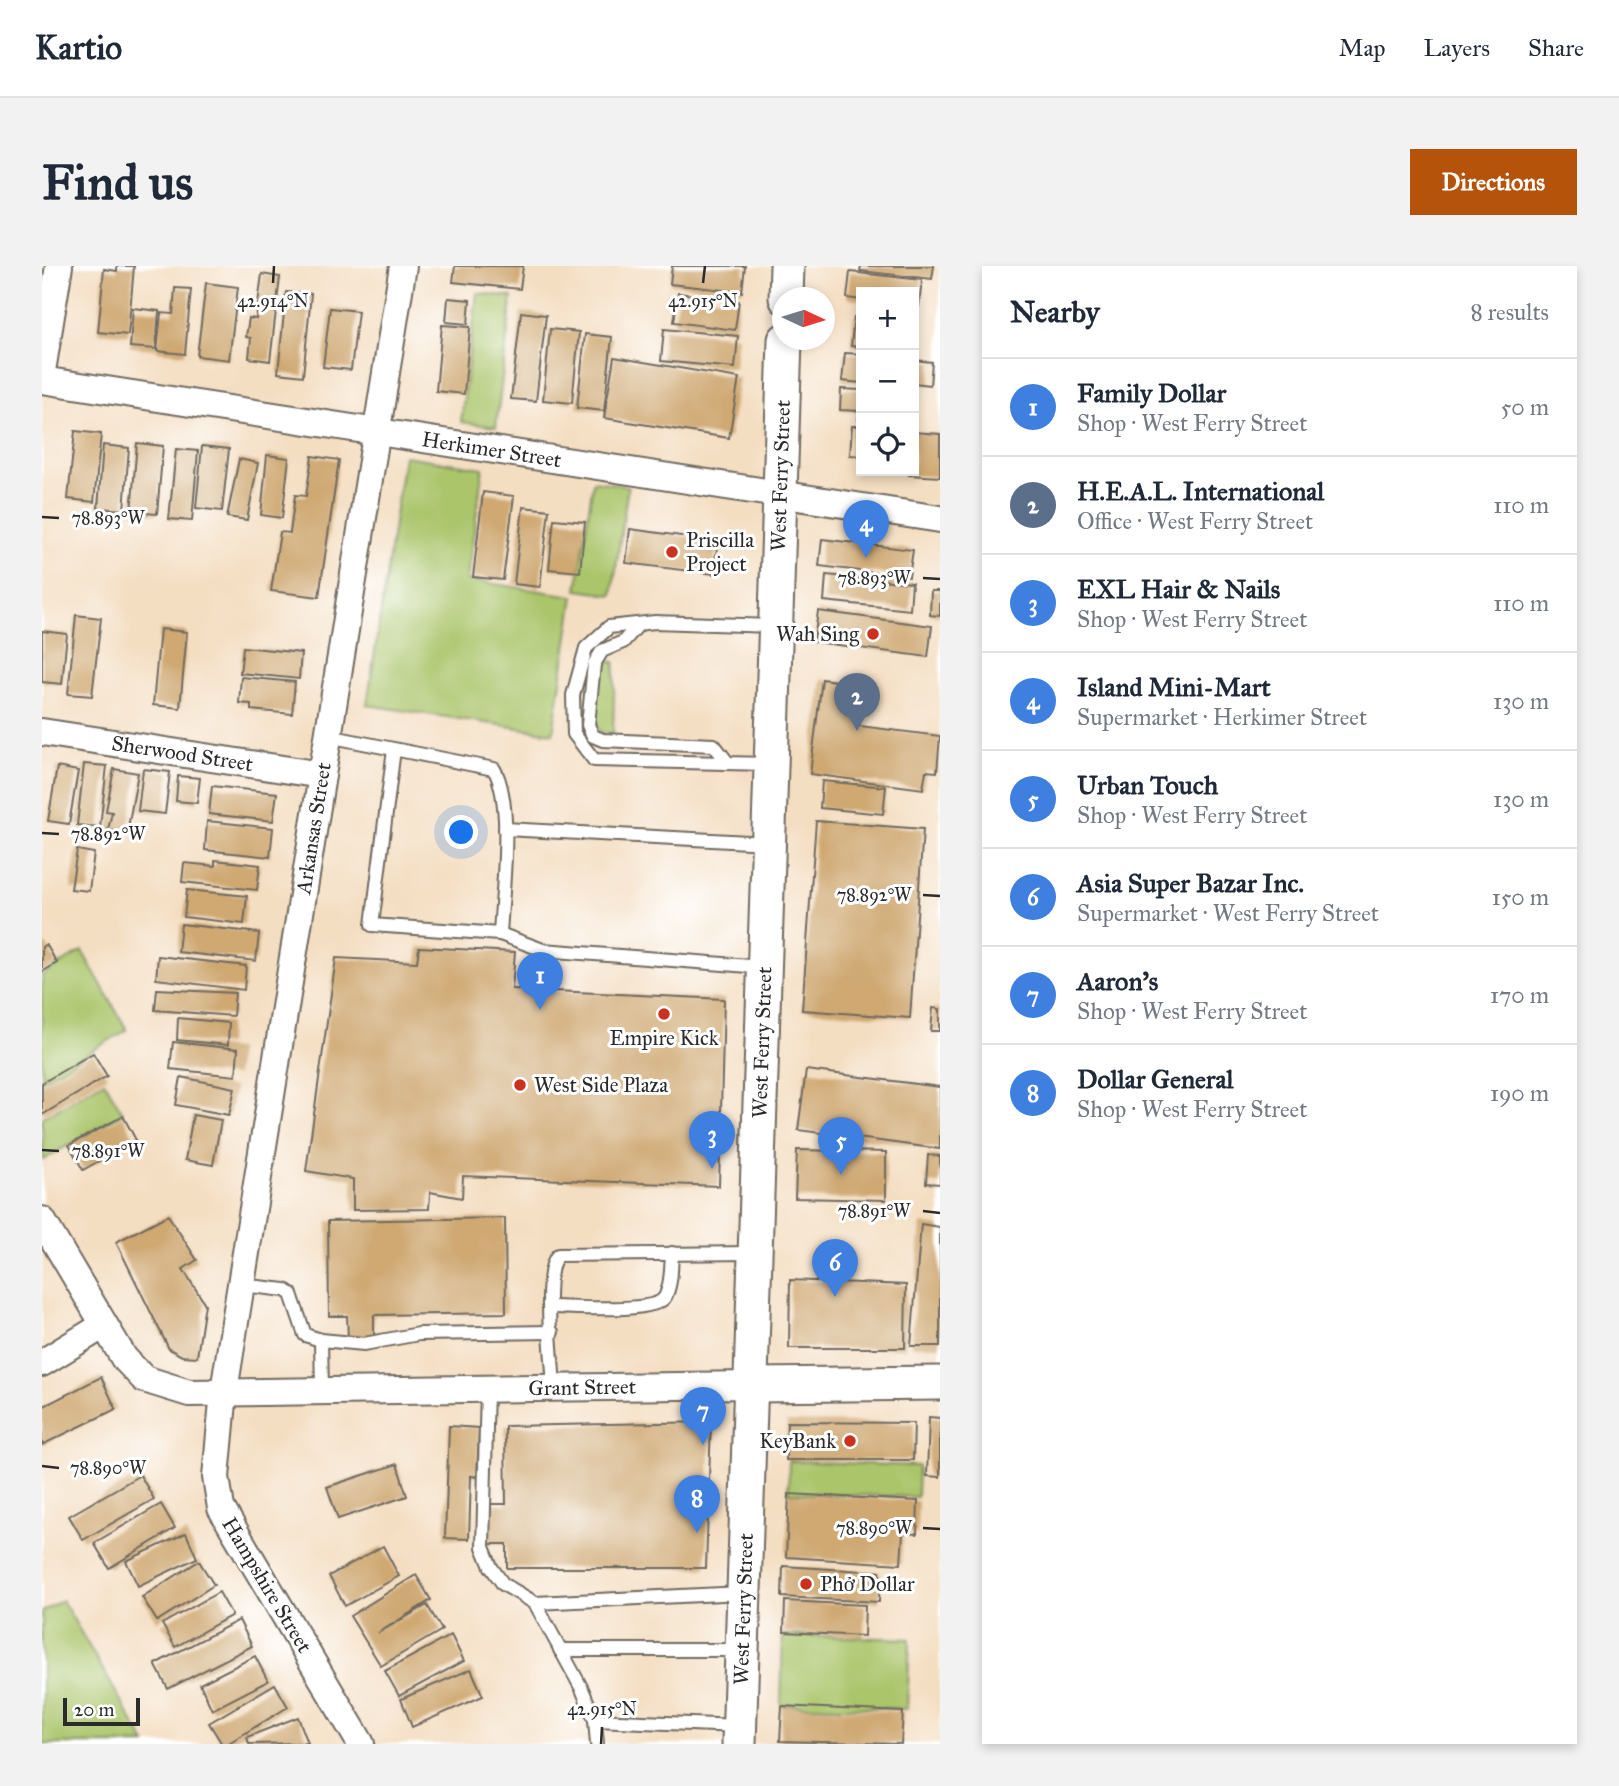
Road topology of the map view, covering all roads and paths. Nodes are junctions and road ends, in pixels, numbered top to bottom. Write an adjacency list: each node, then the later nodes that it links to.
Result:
1 (59, 266): 6 (street)
2 (403, 266): 8 (street, Arkansas Street)
3 (787, 266): 4 (street)
4 (786, 287)
5 (785, 350): 9 (street, West Ferry Street)
6 (42, 371)
7 (42, 380): 8 (street, Herkimer Street)
8 (377, 430): 9 (street, Herkimer Street); 14 (street, Arkansas Street)
9 (780, 492): 10 (street, Herkimer Street); 12 (street, West Ferry Street)
10 (940, 519)
11 (639, 624): 12 (lane); 16 (lane); 16 (lane)
12 (775, 626): 17 (street, West Ferry Street)
13 (42, 732): 18 (street, Sherwood Street)
14 (328, 736): 15 (lane); 18 (street, Arkansas Street)
15 (394, 748): 19 (lane); 21 (lane)
16 (728, 763): 17 (lane)
17 (771, 764): 20 (street, West Ferry Street)
18 (322, 775): 26 (street, Arkansas Street)
19 (505, 830): 20 (lane); 21 (lane)
20 (768, 843): 22 (street, West Ferry Street)
21 (500, 934): 22 (lane)
22 (764, 967): 25 (street, West Ferry Street)
23 (42, 1220): 28 (street)
24 (672, 1253): 25 (lane); 27 (lane); 27 (lane)
25 (754, 1253): 33 (street, West Ferry Street)
26 (241, 1285): 30 (lane); 37 (street, Arkansas Street)
27 (551, 1307): 29 (lane)
28 (104, 1325): 31 (street); 37 (street)
29 (552, 1332): 30 (lane); 34 (lane)
30 (321, 1340): 36 (lane)
31 (42, 1363)
32 (940, 1383): 33 (street, Grant Street)
33 (750, 1385): 34 (street, Grant Street); 38 (street, West Ferry Street)
34 (554, 1387): 35 (street, Grant Street)
35 (487, 1388): 36 (street, Grant Street); 39 (lane)
36 (322, 1390): 37 (street, Grant Street)
37 (224, 1391): 44 (street, Hampshire Street)
38 (743, 1593): 39 (lane); 41 (street, West Ferry Street)
39 (535, 1603): 40 (lane)
40 (560, 1650): 41 (lane); 42 (lane)
41 (741, 1650): 43 (street, West Ferry Street)
42 (595, 1720): 43 (lane); 45 (lane)
43 (739, 1735)
44 (362, 1744)
45 (597, 1744)

